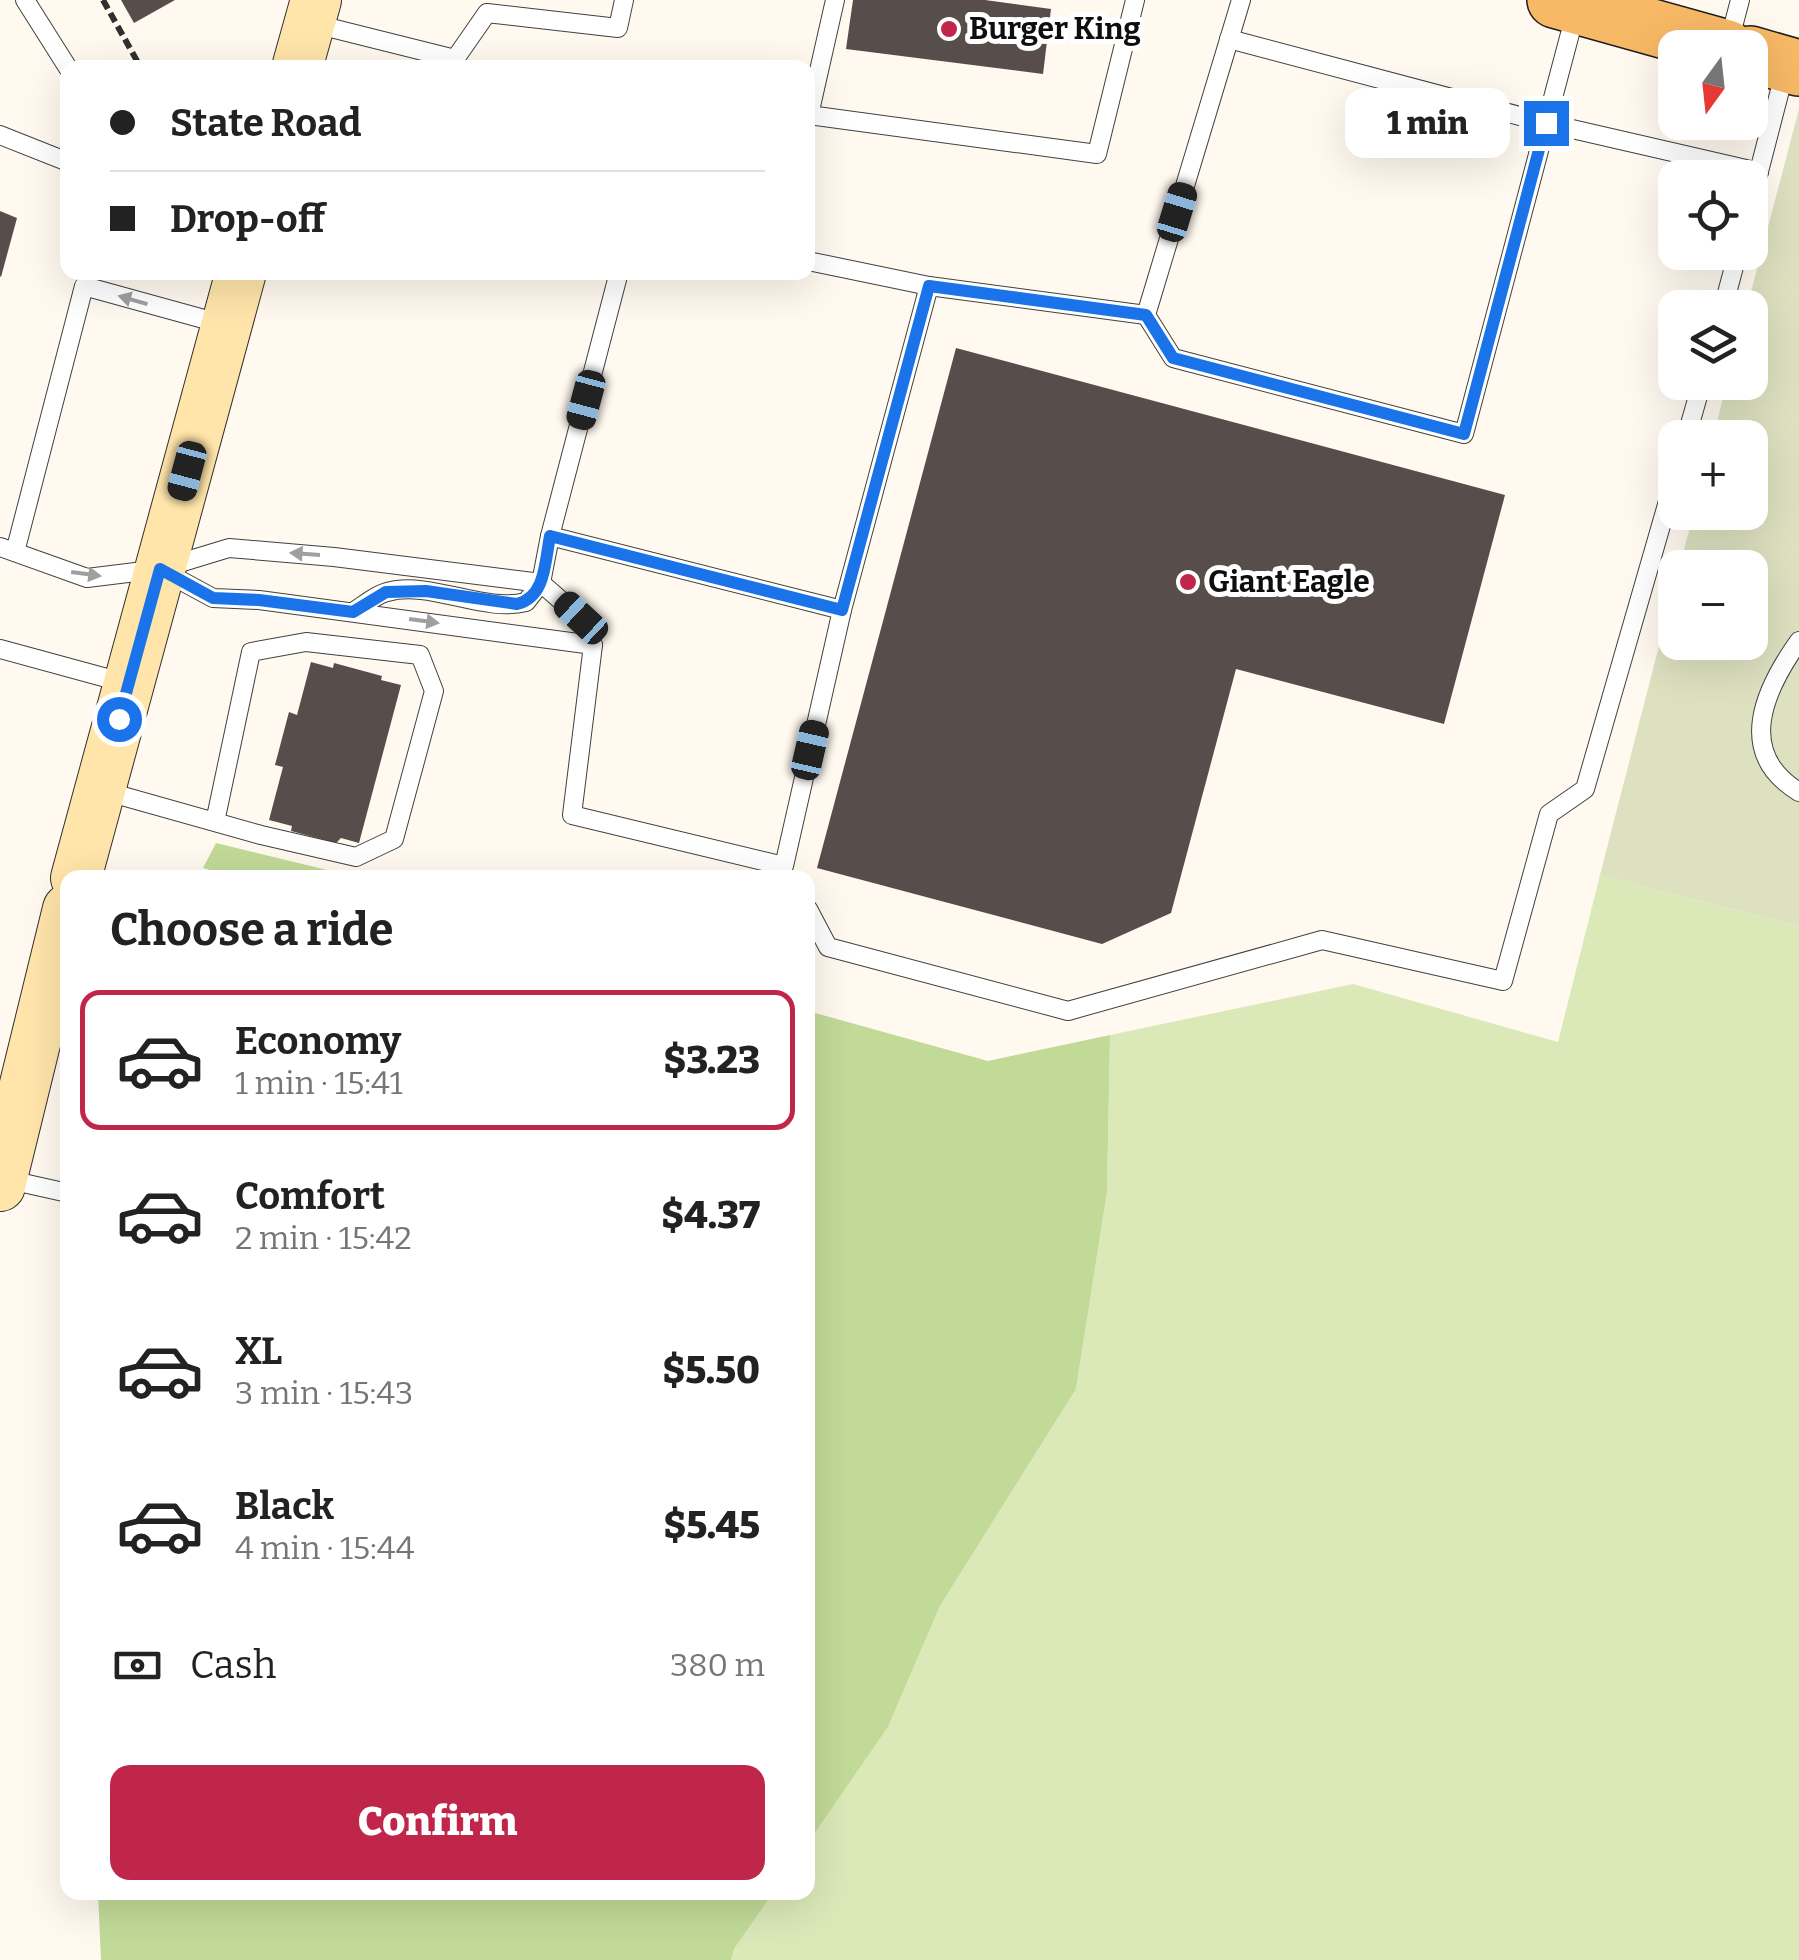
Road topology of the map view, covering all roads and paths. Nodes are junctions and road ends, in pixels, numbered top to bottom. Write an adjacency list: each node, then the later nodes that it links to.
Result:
1 (26, 0): 14 (lane)
2 (103, 0): 15 (path)
3 (624, 0): 9 (lane)
4 (836, 0): 17 (lane)
5 (1135, 0): 18 (lane)
6 (1240, 0): 13 (lane)
7 (1740, 0): 12 (lane)
8 (1566, 3): 11 (main road); 19 (lane)
9 (487, 7): 10 (lane)
10 (308, 30)
11 (1679, 30)
12 (1732, 30)
13 (1229, 39): 19 (lane); 28 (lane)
14 (63, 60)
15 (136, 60)
16 (1779, 62): 23 (lane)
17 (815, 89)
18 (815, 116)
19 (1546, 123): 22 (lane); 28 (lane)
20 (0, 135): 21 (lane)
21 (60, 159)
22 (1707, 160)
23 (1761, 160)
24 (815, 262): 27 (lane)
25 (240, 280): 29 (main road)
26 (617, 280): 31 (lane)
27 (929, 286): 28 (lane); 35 (lane)
28 (1146, 315)
29 (227, 326): 32 (lane, one-way to 32); 33 (main road)
30 (1660, 530): 47 (lane)
31 (550, 536): 34 (lane); 35 (lane)
32 (7, 550): 33 (lane, one-way to 33)
33 (160, 569): 34 (lane, one-way to 33); 36 (lane); 40 (main road)
34 (541, 583): 36 (lane); 38 (lane)
35 (842, 610): 46 (lane)
36 (353, 612): 38 (lane, one-way to 38)
37 (1799, 641): 42 (lane)
38 (593, 645): 45 (lane)
39 (0, 649): 40 (lane)
40 (129, 684): 41 (main road)
41 (100, 790): 43 (lane); 44 (main road)
42 (1799, 792)
43 (215, 822): 43 (lane)
44 (78, 870)
45 (779, 870)
46 (787, 870)
47 (815, 922)
48 (60, 942): 49 (main road)
49 (1, 1182): 50 (lane)
50 (60, 1192)

